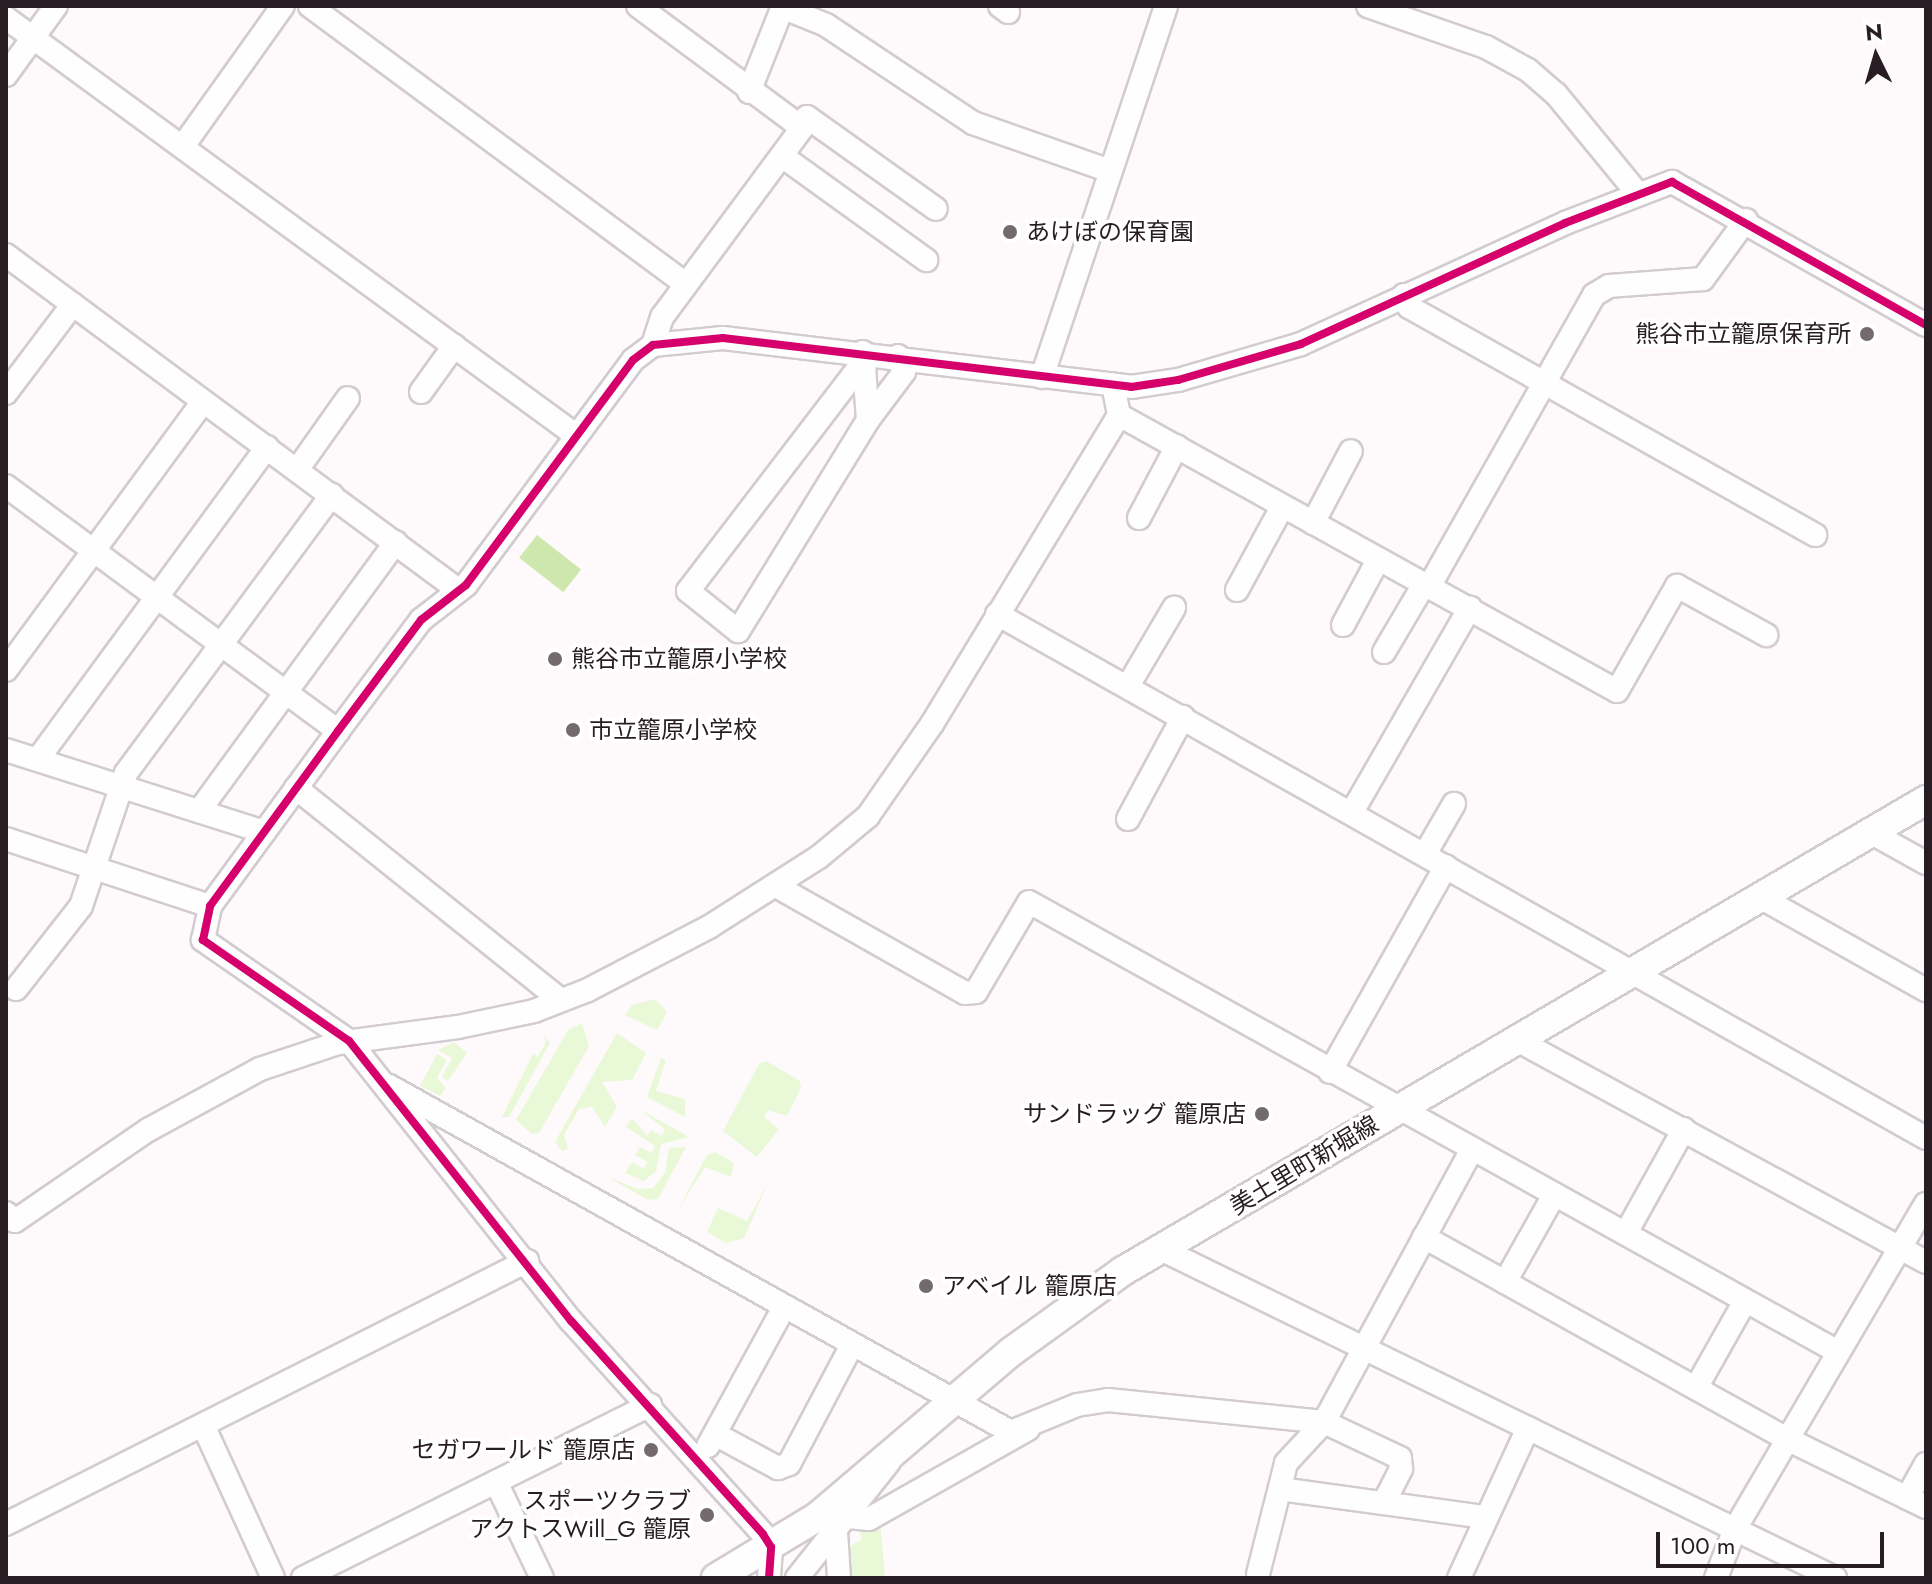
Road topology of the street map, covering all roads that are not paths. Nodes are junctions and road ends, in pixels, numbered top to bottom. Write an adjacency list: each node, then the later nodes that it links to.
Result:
1 (56, 6): 10 (street)
2 (283, 6): 14 (street)
3 (310, 6): 22 (street)
4 (638, 6): 12 (street)
5 (782, 6): 8 (street); 12 (street)
6 (1166, 6): 16 (street)
7 (1368, 6): 17 (street)
8 (831, 15): 16 (street)
9 (6, 18): 10 (street)
10 (33, 37): 11 (street); 14 (street)
11 (6, 75)
12 (749, 92): 13 (street)
13 (802, 128): 15 (street); 18 (street)
14 (183, 146): 27 (street)
15 (782, 156): 21 (street); 22 (street)
16 (1107, 170): 30 (street)
17 (1638, 194): 19 (street); 23 (street)
18 (936, 209)
19 (1746, 220): 25 (street); 31 (street)
20 (6, 255): 24 (street)
21 (926, 260)
22 (686, 284): 26 (street)
23 (1404, 295): 31 (street); 32 (street)
24 (73, 304): 34 (street); 36 (street)
25 (1926, 325)
26 (653, 345): 28 (street); 39 (street)
27 (454, 346): 33 (street); 39 (street)
28 (864, 356): 29 (street); 38 (street); 38 (street)
29 (898, 356): 30 (street); 38 (street)
30 (1042, 377): 32 (street)
31 (1546, 382): 49 (street); 53 (street)
32 (1113, 385): 37 (street)
33 (421, 392)
34 (6, 393)
35 (348, 398): 43 (street)
36 (203, 402): 41 (street); 51 (street)
37 (1119, 415): 40 (street); 59 (street)
38 (868, 420)
39 (574, 434): 54 (street)
40 (1177, 446): 46 (street); 47 (street)
41 (267, 447): 43 (street); 56 (street)
42 (1351, 451): 48 (street)
43 (297, 470): 45 (street)
44 (6, 486): 51 (street)
45 (332, 495): 50 (street); 62 (street)
46 (1282, 507): 48 (street); 55 (street)
47 (1139, 518)
48 (1313, 523): 52 (street)
49 (1815, 535)
50 (396, 542): 54 (street); 66 (street)
51 (93, 550): 56 (street); 64 (street)
52 (1378, 560): 53 (street); 60 (street)
53 (1426, 585): 58 (street); 63 (street)
54 (458, 590): 68 (street)
55 (1237, 590)
56 (157, 596): 62 (street); 70 (street)
57 (1174, 608): 65 (street)
58 (1470, 608): 61 (street); 76 (street)
59 (997, 614): 65 (street); 85 (street)
60 (1343, 625)
61 (1766, 635)
62 (224, 646): 66 (street); 71 (street)
63 (1384, 652)
64 (6, 670)
65 (1128, 686): 67 (street)
66 (286, 692): 68 (street); 75 (street)
67 (1183, 717): 76 (street); 77 (street)
68 (338, 731): 72 (street)
69 (6, 750): 70 (street)
70 (38, 759): 71 (street)
71 (119, 785): 75 (street); 84 (street)
72 (296, 788): 78 (street); 91 (street)
73 (1926, 800): 79 (main road, 美土里町新堀線)
74 (1454, 804): 81 (street)
75 (199, 811): 78 (street)
76 (1352, 812): 81 (street)
77 (1128, 819)
78 (264, 832): 87 (street)
79 (1870, 832): 82 (street); 86 (main road, 美土里町新堀線)
80 (6, 839): 84 (street)
81 (1425, 854): 83 (street)
82 (1926, 863)
83 (1446, 866): 88 (street); 94 (street)
84 (93, 867): 87 (street); 89 (street)
85 (776, 886): 91 (street); 94 (street)
86 (1760, 897): 88 (main road, 美土里町新堀線); 90 (street)
87 (210, 906): 93 (street)
88 (1632, 973): 92 (main road, 美土里町新堀線); 98 (street)
89 (16, 989)
90 (1926, 990)
91 (561, 1000): 93 (street)
92 (1517, 1040): 96 (main road, 美土里町新堀線); 97 (street)
93 (349, 1041): 95 (street); 102 (street)
94 (1330, 1072): 96 (street)
95 (408, 1103): 107 (street); 111 (street)
96 (1398, 1110): 99 (street); 106 (main road, 美土里町新堀線)
97 (1684, 1129): 103 (street); 105 (street)
98 (1926, 1138)
99 (1472, 1149): 100 (street); 104 (street)
100 (1554, 1195): 103 (street); 109 (street)
101 (1926, 1204): 105 (street)
102 (6, 1213)
103 (1626, 1233): 110 (street)
104 (1424, 1237): 109 (street); 113 (street)
105 (1900, 1248): 108 (street); 114 (street)
106 (1163, 1250): 113 (street); 116 (main road, 美土里町新堀線)
107 (527, 1261): 117 (street); 119 (street)
108 (1926, 1262)
109 (1505, 1282): 115 (street)
110 (1745, 1301): 114 (street); 115 (street)
111 (784, 1307): 112 (street); 122 (street)
112 (852, 1345): 116 (street); 122 (street)
113 (1362, 1347): 118 (street); 120 (street)
114 (1838, 1352): 123 (street)
115 (1696, 1388): 123 (street)
116 (953, 1401): 121 (street); 124 (main road, 美土里町新堀線)
117 (650, 1405): 125 (street); 127 (street)
118 (1324, 1422): 121 (street); 128 (street); 129 (street)
119 (203, 1425): 132 (street); 137 (street)
120 (1528, 1428): 131 (street); 134 (street)
121 (1028, 1429): 133 (street)
122 (715, 1434): 125 (street)
123 (1787, 1439): 130 (street); 134 (street)
124 (892, 1457): 133 (street); 135 (main road, 美土里町新堀線)
125 (701, 1460): 135 (street)
126 (1926, 1464): 130 (street)
127 (496, 1482): 138 (street); 139 (street)
128 (1280, 1489): 129 (street); 136 (street)
129 (1384, 1503): 131 (street)
130 (1917, 1503)
131 (1485, 1517): 145 (street)
132 (6, 1524)
133 (841, 1524): 142 (street); 143 (street)
134 (1735, 1529): 146 (street); 147 (street)
135 (771, 1547): 140 (main road, 美土里町新堀線); 141 (street)
136 (1255, 1576): 144 (street)
137 (273, 1578)
138 (303, 1578)
139 (542, 1578)
140 (716, 1578)
141 (769, 1578)
142 (797, 1578)
143 (839, 1578)
144 (1281, 1578)
145 (1459, 1578)
146 (1716, 1578)
147 (1835, 1578)

